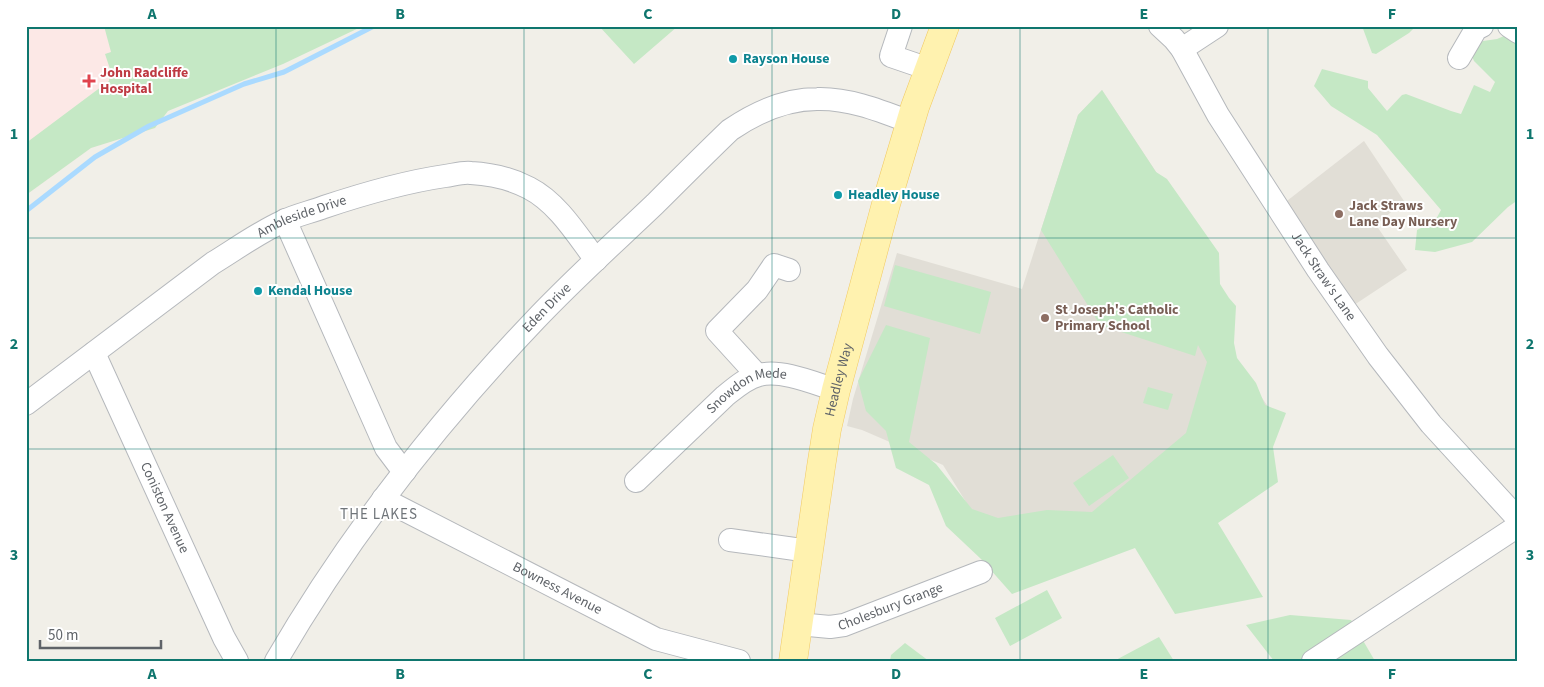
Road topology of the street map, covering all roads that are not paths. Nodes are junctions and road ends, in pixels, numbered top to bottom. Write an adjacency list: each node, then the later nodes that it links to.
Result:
1 (901, 26): 11 (street)
2 (933, 26): 11 (main road, Headley Way)
3 (945, 26): 11 (main road, Headley Way)
4 (1160, 26): 9 (street, Jack Straw's Lane)
5 (1217, 26): 9 (street)
6 (1509, 26): 8 (street)
7 (1476, 27): 10 (street)
8 (1518, 32)
9 (1182, 49): 23 (street, Jack Straw's Lane)
10 (1459, 58)
11 (925, 68): 12 (main road, Headley Way)
12 (913, 114): 14 (street, Eden Drive); 18 (main road, Headley Way)
13 (285, 220): 14 (street, Ambleside Drive); 16 (street, Ambleside Drive); 20 (street)
14 (596, 260): 20 (street, Eden Drive)
15 (788, 270): 17 (street)
16 (94, 353): 19 (street, Ambleside Drive); 29 (street, Coniston Avenue)
17 (757, 375): 18 (street, Snowdon Mede); 21 (street, Snowdon Mede)
18 (836, 390): 26 (main road, Headley Way)
19 (26, 404)
20 (405, 471): 22 (street, Eden Drive)
21 (636, 481)
22 (383, 499): 30 (street, Eden Drive); 31 (street, Bowness Avenue)
23 (1518, 519)
24 (1518, 526): 33 (street)
25 (730, 540): 26 (street)
26 (809, 551): 28 (main road, Headley Way)
27 (981, 572): 28 (street, Cholesbury Grange)
28 (798, 624): 32 (main road, Headley Way)
29 (238, 661)
30 (276, 661)
31 (739, 661)
32 (793, 661)
33 (1313, 661)

